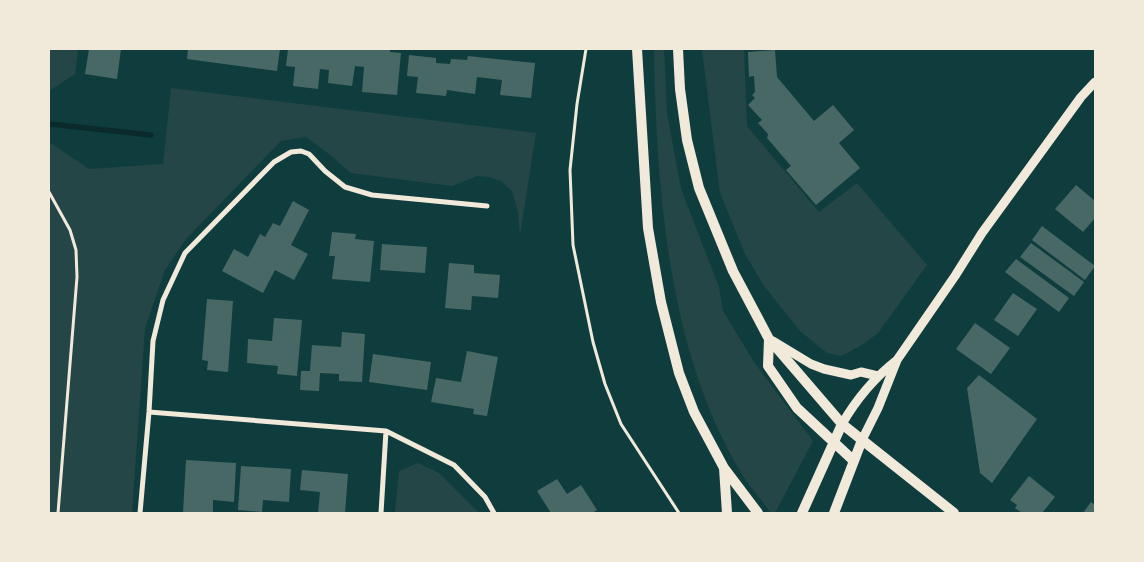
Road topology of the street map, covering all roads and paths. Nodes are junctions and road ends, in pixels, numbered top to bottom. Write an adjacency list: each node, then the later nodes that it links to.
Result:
1 (586, 49): 21 (path)
2 (637, 49): 16 (main road)
3 (678, 49): 7 (main road)
4 (1095, 82): 8 (street)
5 (49, 192): 17 (path)
6 (487, 206): 10 (street)
7 (769, 339): 9 (street); 11 (main road); 14 (main road)
8 (897, 360): 9 (street); 13 (street)
9 (878, 376): 11 (street)
10 (149, 412): 12 (street); 18 (street)
11 (842, 424): 13 (main road); 14 (main road)
12 (386, 431): 19 (street); 20 (street)
13 (862, 440): 15 (main road); 26 (main road)
14 (834, 443): 15 (main road); 24 (main road)
15 (854, 461): 25 (main road)
16 (724, 468): 22 (main road); 23 (main road)
17 (58, 513)
18 (140, 513)
19 (382, 513)
20 (494, 513)
21 (679, 513)
22 (726, 513)
23 (758, 513)
24 (802, 513)
25 (834, 513)
26 (954, 513)

